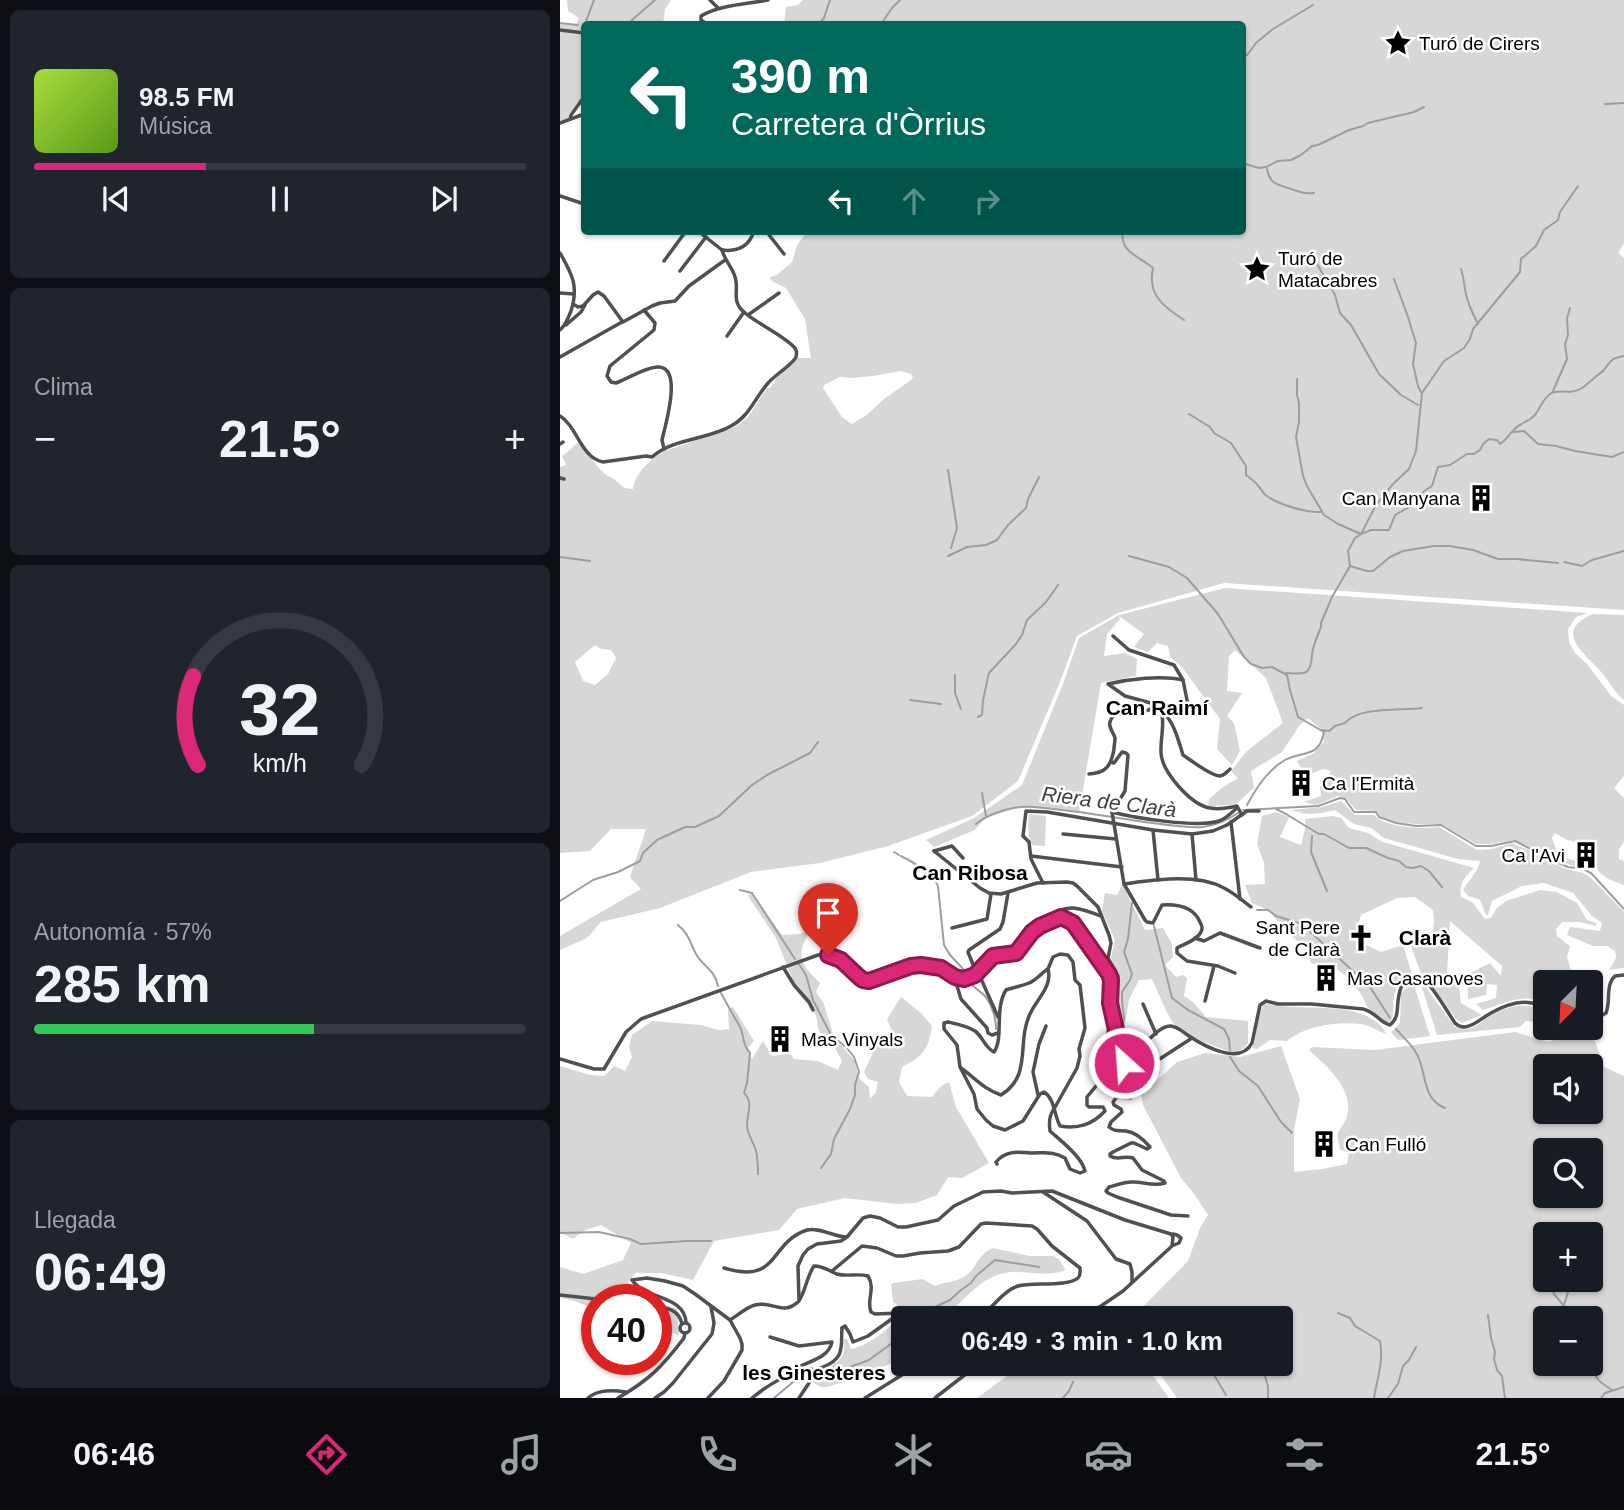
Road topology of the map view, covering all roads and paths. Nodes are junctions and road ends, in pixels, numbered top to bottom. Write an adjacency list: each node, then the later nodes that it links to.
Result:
1 (710, 0): 3 (street)
2 (768, 0): 3 (street)
3 (719, 9): 4 (street)
4 (702, 21)
5 (560, 30): 6 (street)
6 (581, 33)
7 (581, 101): 9 (street)
8 (581, 115): 9 (street)
9 (570, 119): 10 (street)
10 (560, 123)
11 (560, 197): 12 (street)
12 (581, 203)
13 (683, 235): 22 (street)
14 (703, 235): 17 (street)
15 (753, 235): 18 (street)
16 (769, 235): 19 (street)
17 (706, 237): 18 (street); 23 (street)
18 (722, 250): 21 (street)
19 (784, 254)
20 (561, 256): 26 (street)
21 (725, 260): 29 (street); 30 (street)
22 (664, 261)
23 (680, 271)
24 (560, 293): 26 (street)
25 (779, 293): 30 (street)
26 (574, 294): 28 (street)
27 (586, 303): 28 (street); 32 (street); 33 (street)
28 (573, 304): 33 (street)
29 (644, 310): 32 (street); 38 (street)
30 (746, 314): 35 (street); 38 (street)
31 (560, 320): 33 (street)
32 (623, 322): 36 (street)
33 (566, 323): 34 (street)
34 (560, 330)
35 (727, 336)
36 (560, 357)
37 (560, 416): 38 (street)
38 (664, 449)
39 (1113, 636): 40 (street)
40 (1182, 680): 41 (street); 42 (street)
41 (1158, 705): 43 (street); 44 (street)
42 (1188, 705)
43 (1162, 711): 45 (street); 47 (street)
44 (1111, 762): 46 (street); 49 (street)
45 (1230, 769)
46 (1088, 774)
47 (1238, 807): 49 (street); 50 (street)
48 (1259, 811): 50 (street)
49 (1112, 812): 52 (street)
50 (1242, 815): 51 (street)
51 (1231, 822): 55 (street); 66 (street)
52 (1114, 824): 53 (street); 56 (street); 57 (street)
53 (1153, 830): 55 (street); 60 (street)
54 (1063, 834): 56 (street)
55 (1192, 834): 61 (street)
56 (1117, 839): 59 (street)
57 (1031, 856): 59 (street); 62 (street)
58 (963, 858): 65 (street)
59 (1122, 867): 63 (street)
60 (1158, 880): 61 (street); 63 (street)
61 (1196, 880): 66 (street)
62 (1043, 883): 64 (street); 68 (street)
63 (1124, 884): 70 (street)
64 (1008, 892): 65 (street); 77 (street)
65 (991, 894): 69 (street)
66 (1240, 899): 67 (street)
67 (1251, 907)
68 (1102, 917): 71 (street); 80 (street)
69 (952, 928)
70 (1195, 938): 72 (street); 73 (street)
71 (1021, 947): 77 (street); 80 (street)
72 (1260, 948)
73 (1214, 966): 78 (street); 81 (street)
74 (783, 967): 75 (street); 84 (street); 91 (street)
75 (937, 967): 77 (street); 88 (street)
76 (1048, 969): 86 (street); 93 (street); 95 (street)
77 (978, 972): 86 (street)
78 (1235, 973)
79 (1624, 975): 85 (street)
80 (1109, 995): 92 (street)
81 (1205, 1001)
82 (1533, 1002): 90 (street)
83 (1143, 1004): 89 (street)
84 (813, 1010)
85 (1603, 1015)
86 (999, 1018): 88 (street)
87 (1046, 1026): 94 (street)
88 (998, 1033): 93 (street)
89 (1156, 1034): 90 (street); 92 (street)
90 (1192, 1038): 98 (street)
91 (560, 1059)
92 (1114, 1064): 95 (street)
93 (960, 1067): 94 (street)
94 (1038, 1097): 95 (street)
95 (1054, 1109): 96 (street)
96 (997, 1164)
97 (1043, 1192): 99 (street); 100 (street); 104 (street)
98 (1188, 1216)
99 (1171, 1234): 101 (street); 101 (street)
100 (847, 1237): 102 (street); 107 (street)
101 (1172, 1245): 104 (street)
102 (724, 1268)
103 (832, 1271): 107 (street); 108 (street); 116 (street)
104 (1132, 1282): 109 (street)
105 (560, 1295): 106 (street)
106 (581, 1297)
107 (799, 1301): 112 (street)
108 (992, 1306)
109 (1101, 1306)
110 (710, 1307): 112 (street); 113 (street); 123 (street)
111 (672, 1310): 113 (street)
112 (730, 1320): 124 (street)
113 (684, 1323): 114 (street); 114 (street)
114 (685, 1333): 120 (street)
115 (770, 1337): 119 (street)
116 (811, 1369): 119 (street); 126 (street)
117 (900, 1376): 127 (street)
118 (964, 1376): 128 (street)
119 (785, 1377): 125 (street)
120 (628, 1393): 121 (street); 122 (street)
121 (588, 1398)
122 (618, 1398)
123 (655, 1398)
124 (708, 1398)
125 (752, 1398)
126 (799, 1398)
127 (865, 1398)
128 (935, 1398)

